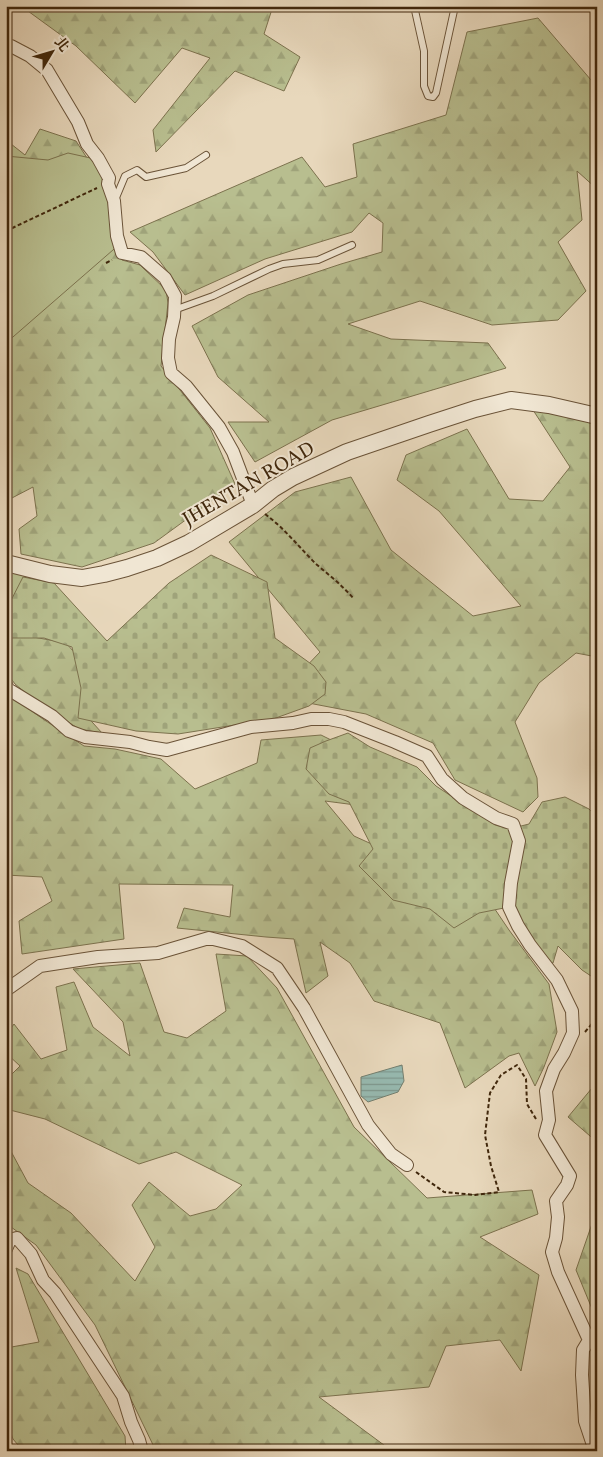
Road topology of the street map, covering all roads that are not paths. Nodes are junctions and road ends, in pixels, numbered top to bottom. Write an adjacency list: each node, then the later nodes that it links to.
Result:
1 (414, 6): 2 (lane)
2 (455, 6)
3 (6, 47): 5 (street)
4 (206, 155): 5 (lane)
5 (114, 201): 7 (street)
6 (352, 246): 7 (lane)
7 (174, 310): 9 (street)
8 (597, 416): 9 (street, JHENTAN ROAD)
9 (253, 505): 10 (street, JHENTAN ROAD)
10 (6, 563)
11 (6, 685): 16 (street)
12 (6, 990): 13 (street)
13 (406, 1165)
14 (6, 1248): 15 (street)
15 (142, 1451)
16 (595, 1451)

